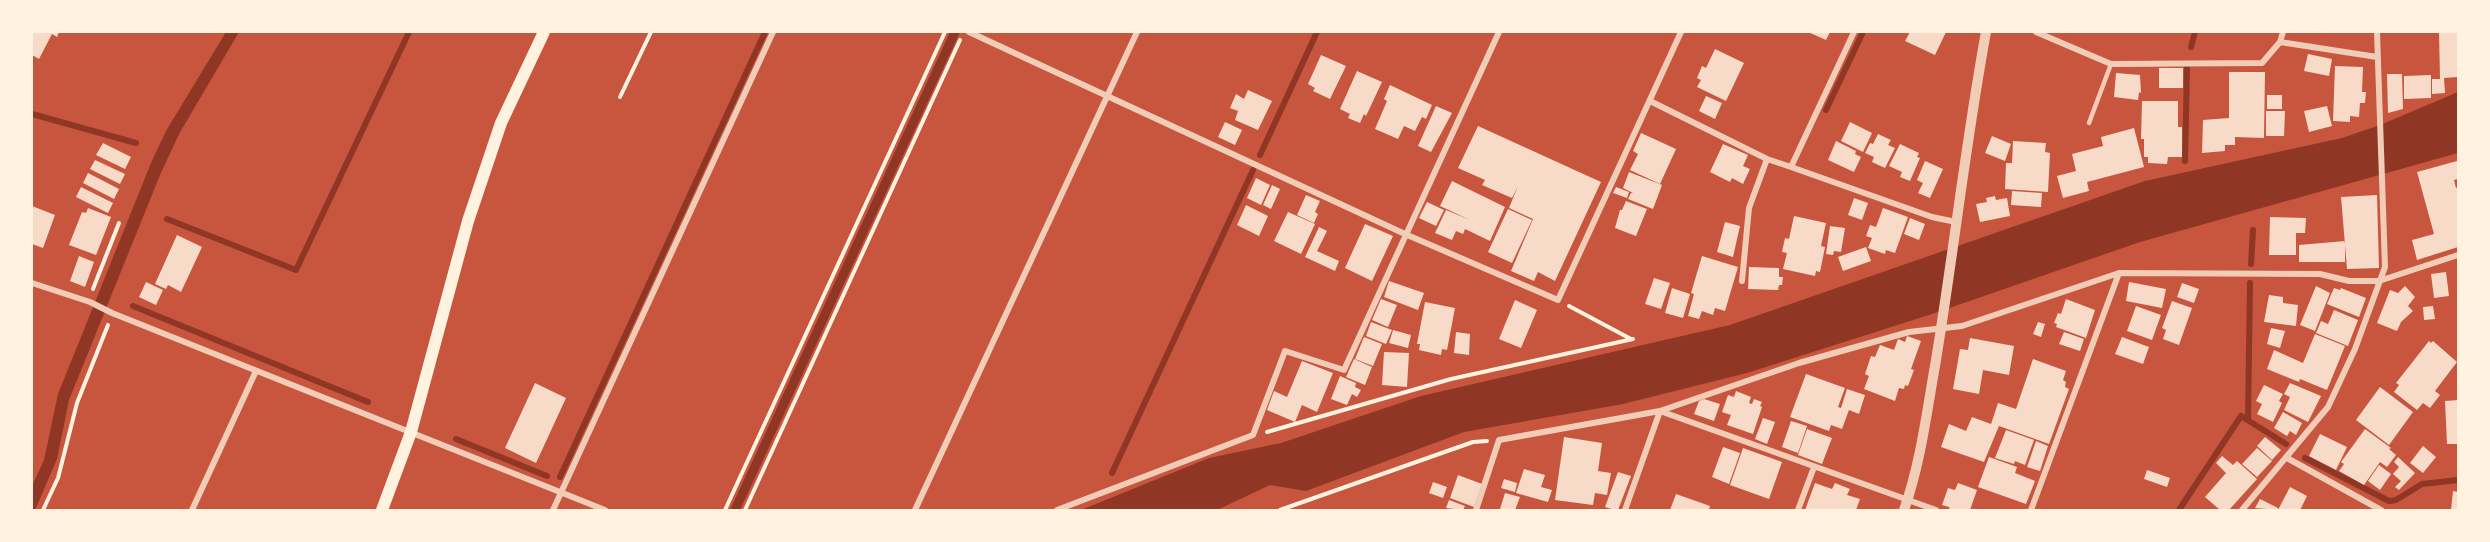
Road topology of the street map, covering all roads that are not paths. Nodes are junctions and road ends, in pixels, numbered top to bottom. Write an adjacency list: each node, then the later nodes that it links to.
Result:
1 (544, 32): 30 (main road)
2 (773, 32): 33 (street)
3 (969, 32): 15 (street)
4 (1137, 32): 15 (street)
5 (1499, 32): 21 (street)
6 (1681, 32): 16 (street)
7 (1854, 32): 19 (street)
8 (1986, 32): 20 (street)
9 (2036, 32): 14 (street)
10 (2283, 32): 12 (street)
11 (2378, 32): 13 (street)
12 (2280, 42): 13 (street); 14 (street)
13 (2377, 57): 25 (street)
14 (2111, 64): 17 (lane)
15 (1108, 96): 21 (street); 39 (street)
16 (1650, 101): 18 (street); 21 (street)
17 (2089, 123)
18 (1767, 159): 19 (street); 24 (street)
19 (1791, 166): 20 (street)
20 (1956, 222): 27 (street)
21 (1405, 234): 40 (street)
22 (2458, 255): 25 (street)
23 (2119, 273): 25 (street); 27 (street); 45 (street)
24 (1742, 281)
25 (2379, 281): 31 (street)
26 (32, 283): 28 (street)
27 (1942, 322): 29 (street); 34 (street)
28 (256, 371): 30 (street); 35 (street)
29 (1660, 411): 32 (street); 41 (street); 42 (street)
30 (411, 432): 33 (street); 36 (main road)
31 (2287, 458): 46 (street); 47 (street)
32 (1814, 467): 34 (street); 43 (street)
33 (561, 492): 37 (street); 38 (street)
34 (1905, 505): 44 (street)
35 (192, 510)
36 (382, 510)
37 (553, 510)
38 (605, 510)
39 (915, 510)
40 (1057, 510)
41 (1476, 510)
42 (1625, 510)
43 (1798, 510)
44 (1936, 510)
45 (2031, 510)
46 (2242, 510)
47 (2381, 510)

